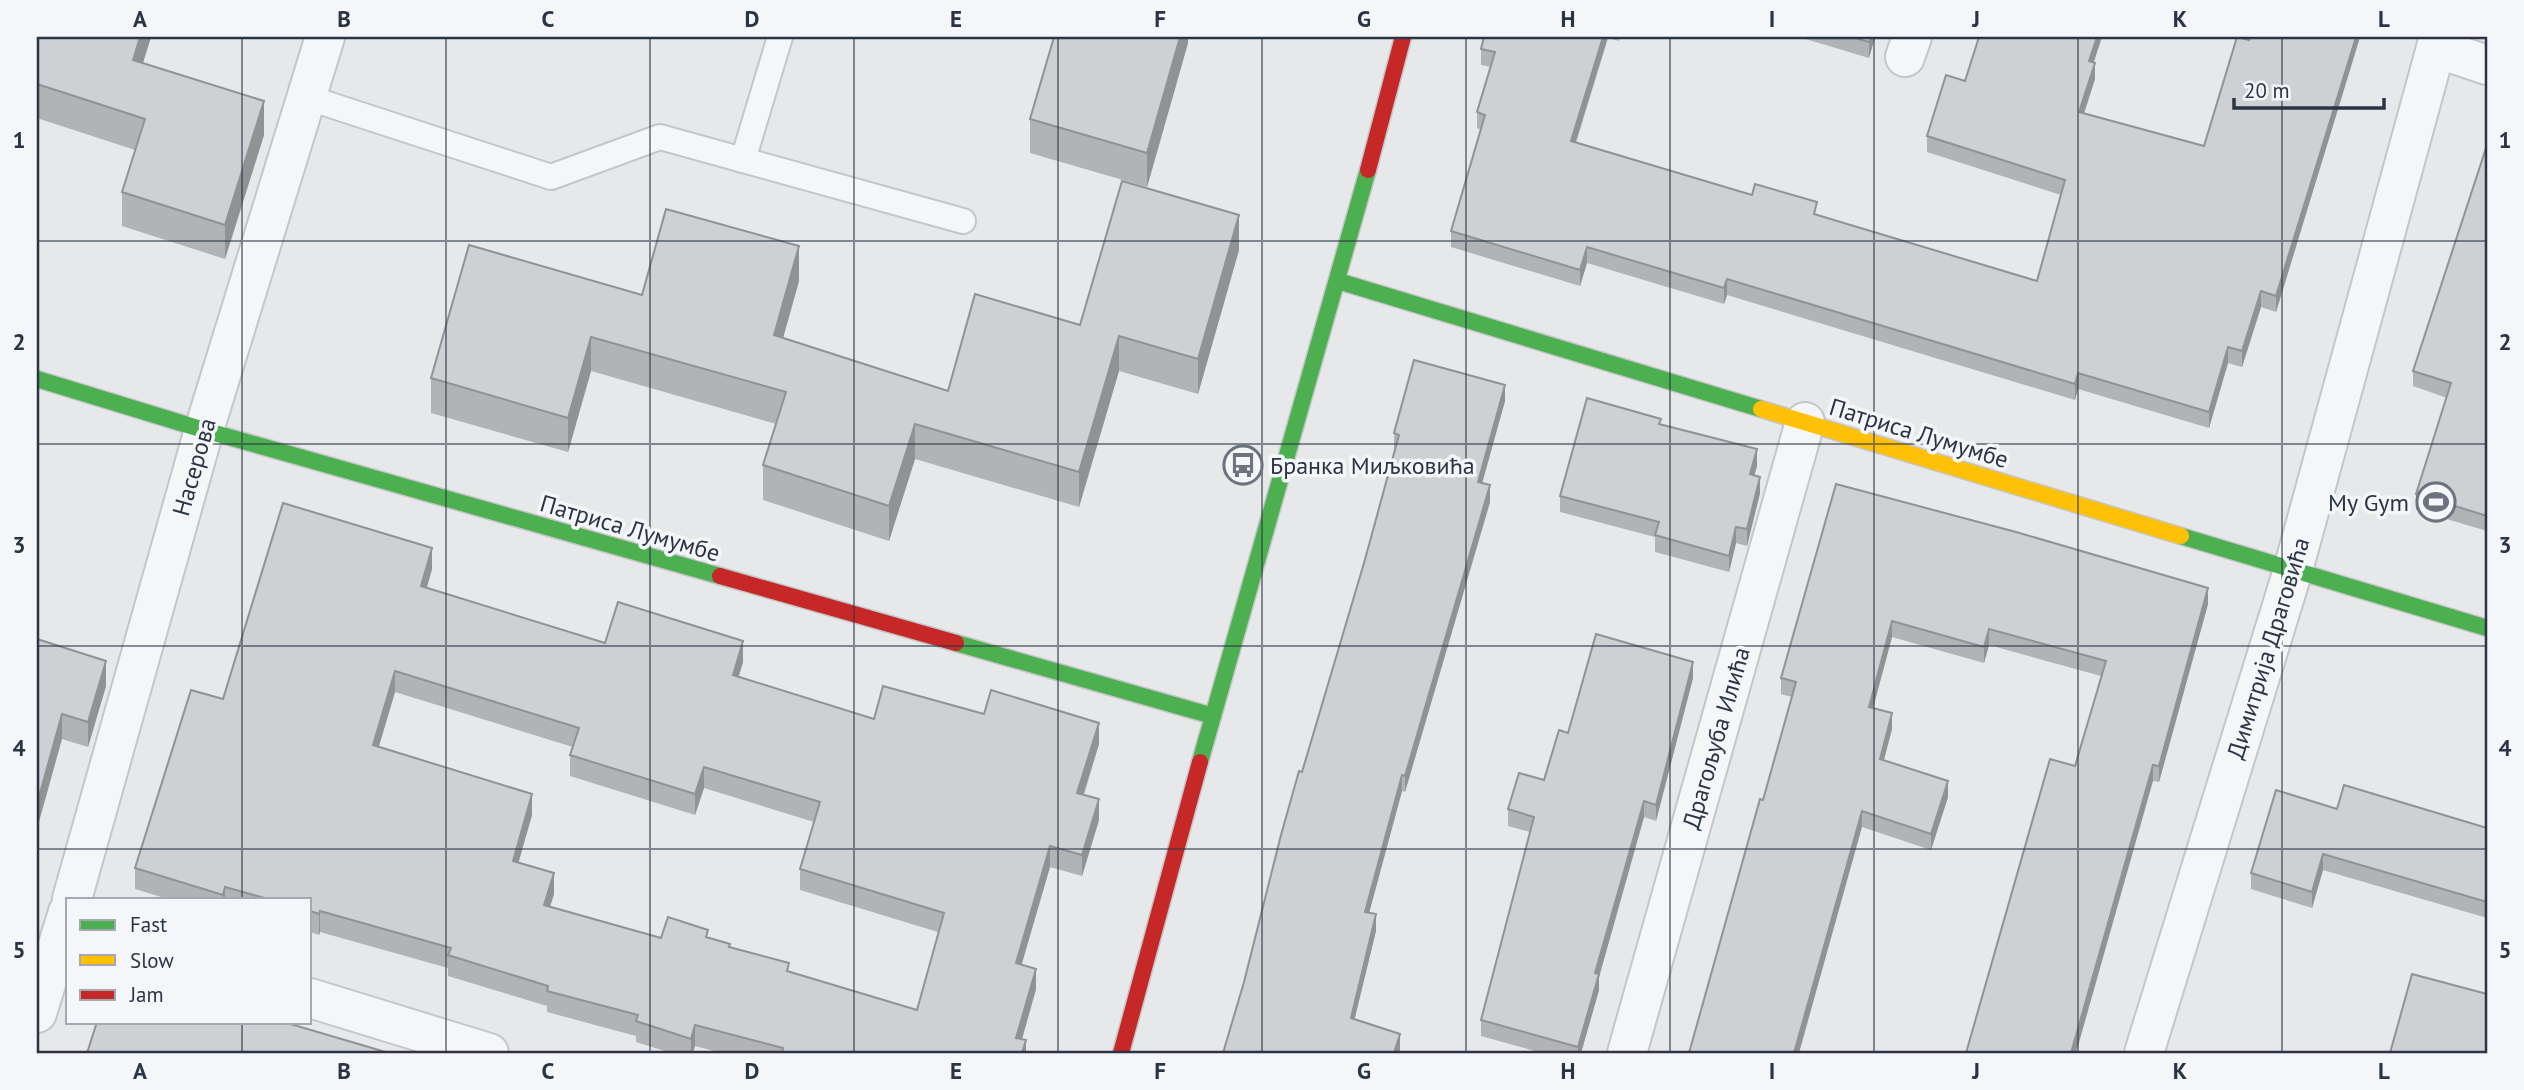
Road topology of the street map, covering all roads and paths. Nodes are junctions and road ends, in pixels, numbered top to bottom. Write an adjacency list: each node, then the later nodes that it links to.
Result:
1 (325, 37): 6 (street, Насерова)
2 (780, 37): 7 (lane)
3 (1404, 37): 9 (street)
4 (2437, 42): 5 (street); 13 (street, Димитрија Драговића)
5 (2487, 65)
6 (306, 97): 7 (lane); 12 (street, Насерова)
7 (743, 160): 8 (lane)
8 (963, 222)
9 (1338, 281): 11 (street, Патриса Лумумбе); 15 (street)
10 (37, 379): 12 (street, Патриса Лумумбе)
11 (1805, 422): 13 (street, Патриса Лумумбе); 22 (street, Драгољуба Илића)
12 (204, 430): 15 (street, Патриса Лумумбе); 16 (street, Насерова)
13 (2293, 570): 14 (street, Патриса Лумумбе); 23 (street, Димитрија Драговића)
14 (2487, 628)
15 (1213, 716): 21 (street)
16 (67, 898)
17 (62, 915): 19 (street, Насерова)
18 (312, 999): 20 (street)
19 (37, 1013)
20 (489, 1053)
21 (1121, 1053)
22 (1627, 1053)
23 (2144, 1053)

